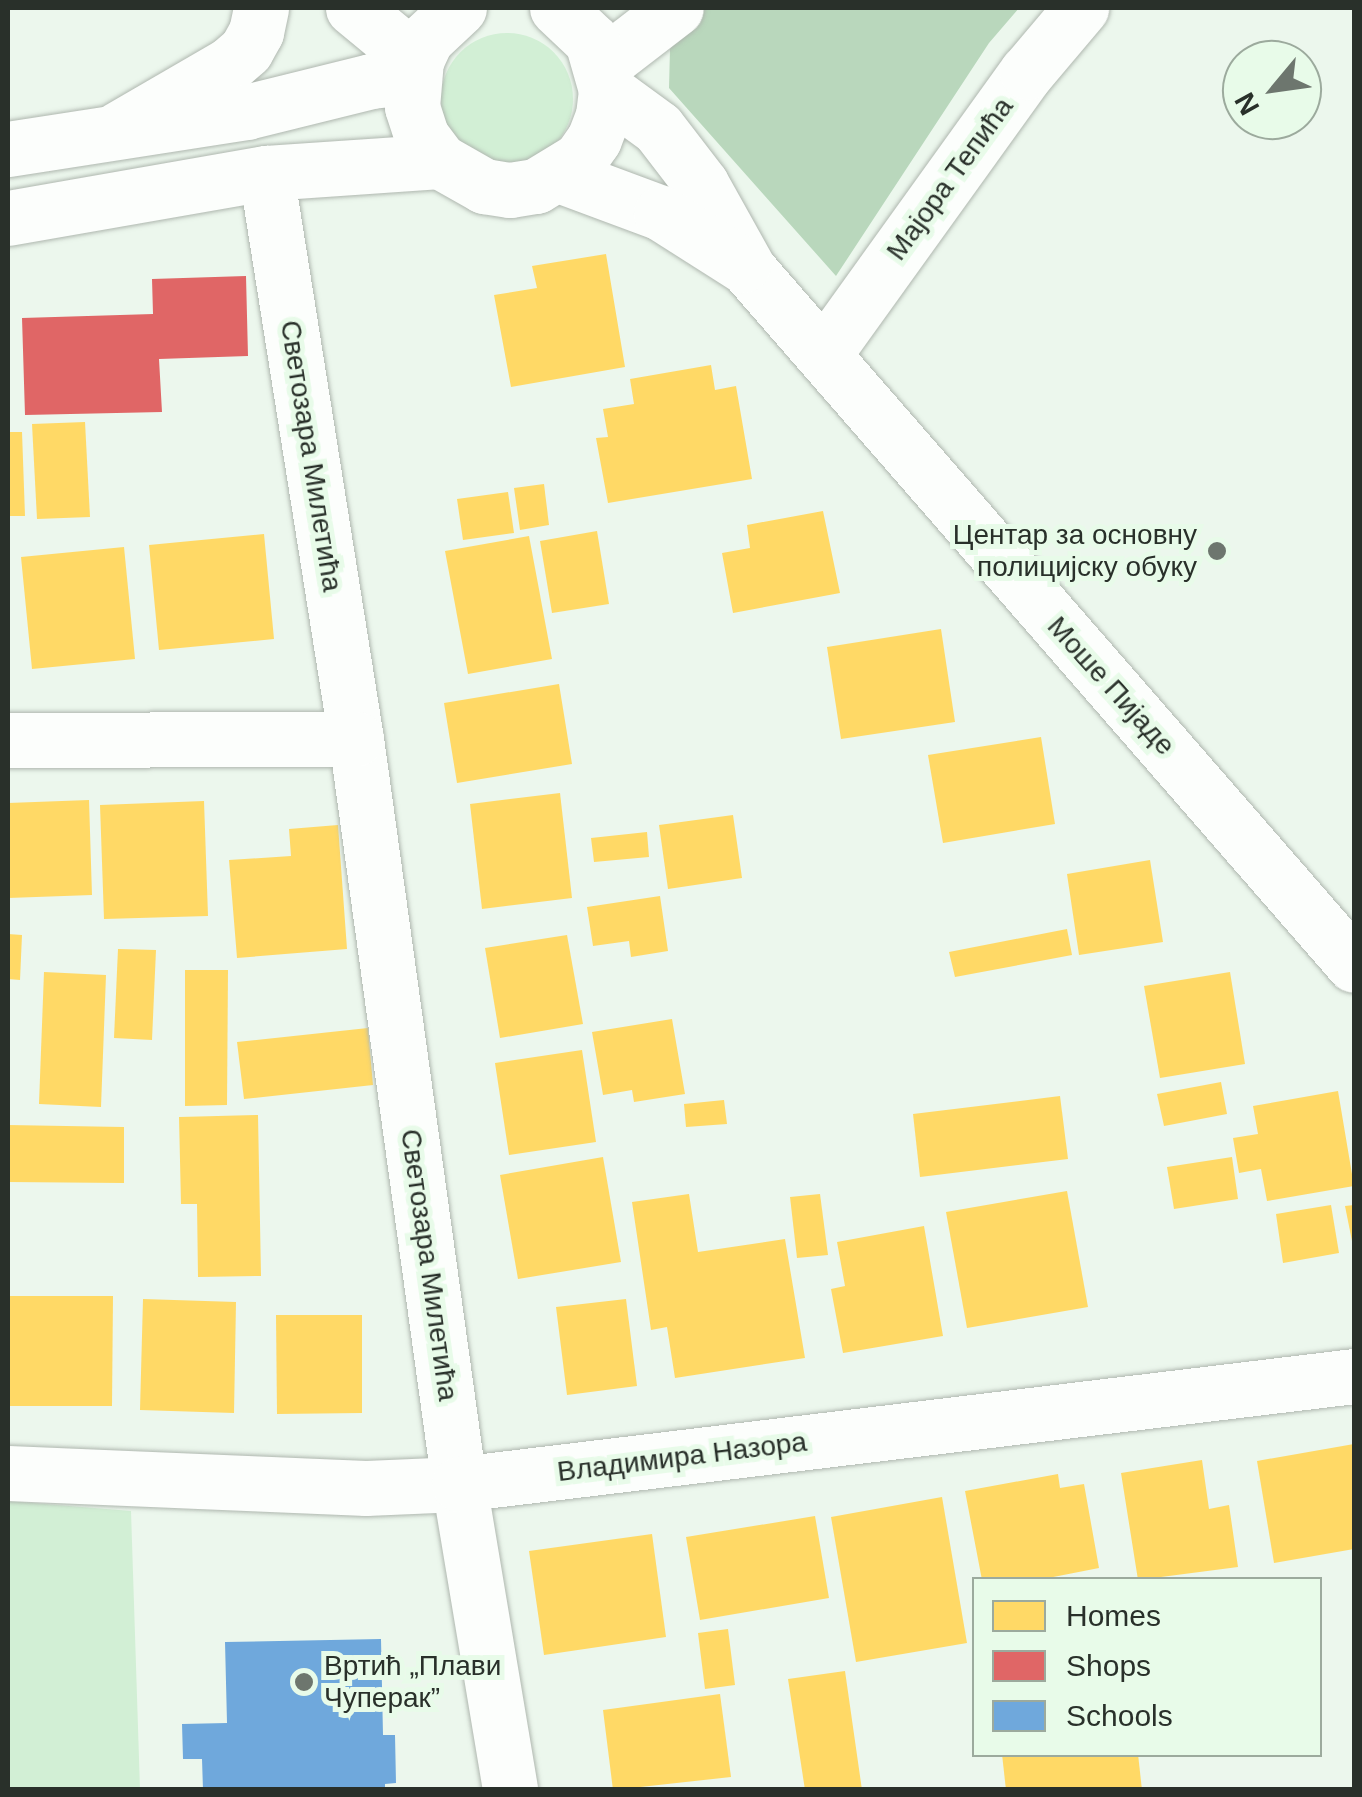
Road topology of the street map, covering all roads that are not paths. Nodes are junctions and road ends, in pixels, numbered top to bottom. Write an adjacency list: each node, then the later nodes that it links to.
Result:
1 (261, 8): 9 (street)
2 (354, 8): 7 (street)
3 (458, 8): 7 (street)
4 (557, 8): 8 (street, Моше Пијаде)
5 (676, 8): 8 (street)
6 (1081, 8): 16 (street, Мајора Тепића)
7 (414, 68): 9 (street); 11 (street)
8 (604, 77): 13 (street); 15 (street, Моше Пијаде)
9 (108, 134): 10 (street)
10 (8, 149)
11 (440, 161): 12 (street); 13 (street)
12 (266, 173): 14 (street); 17 (street, Светозара Милетића)
13 (559, 175): 15 (street, Моше Пијаде)
14 (8, 218)
15 (750, 270): 16 (street, Моше Пијаде)
16 (824, 354): 19 (street, Моше Пијаде)
17 (356, 739): 18 (street); 22 (street, Светозара Милетића)
18 (8, 740)
19 (1354, 965)
20 (1354, 1376): 22 (street, Владимира Назора)
21 (8, 1474): 22 (street, Владимира Назора)
22 (459, 1484): 23 (street, Светозара Милетића)
23 (510, 1790)

